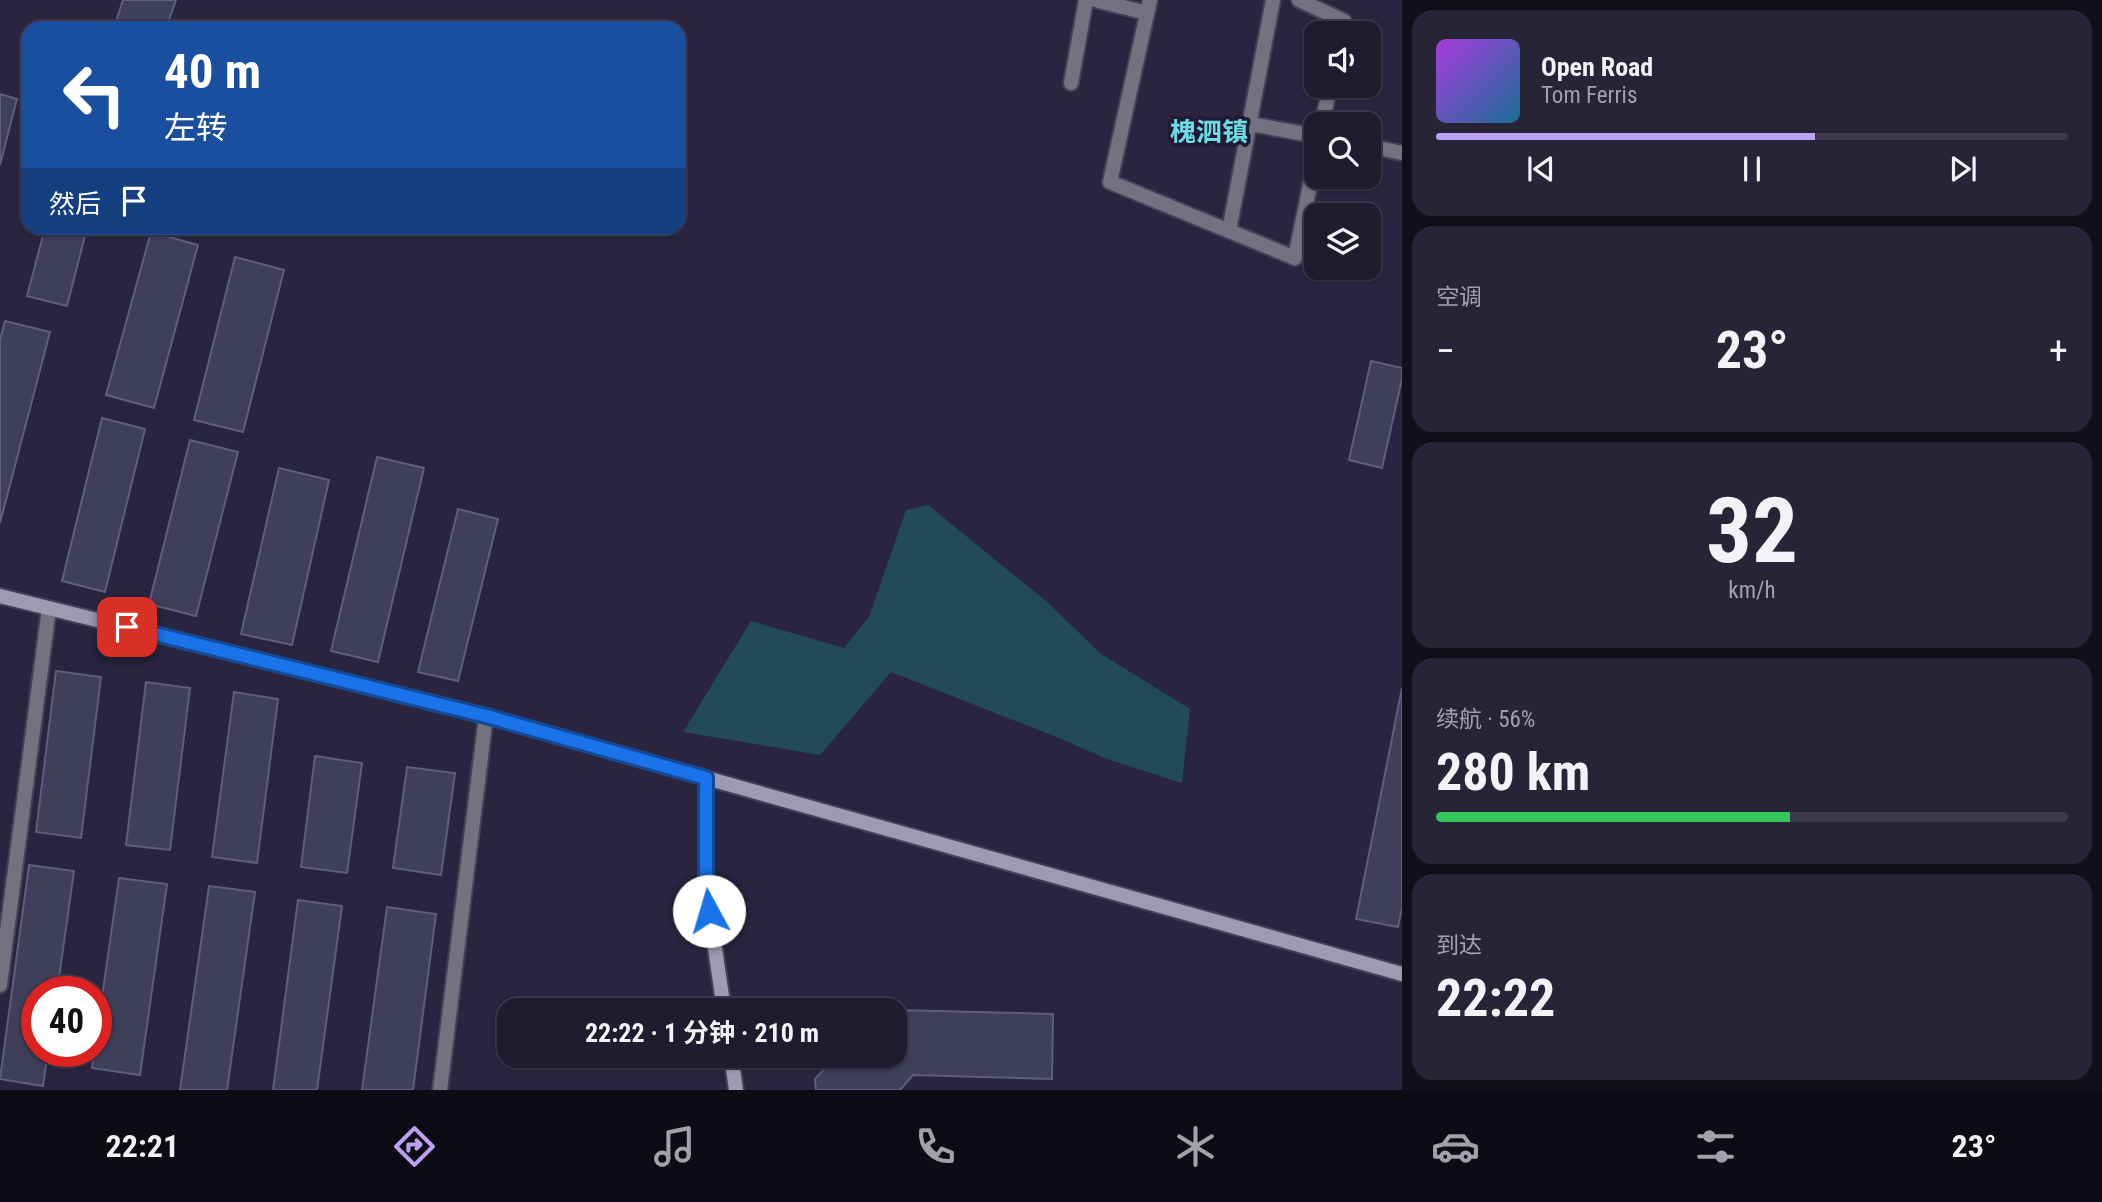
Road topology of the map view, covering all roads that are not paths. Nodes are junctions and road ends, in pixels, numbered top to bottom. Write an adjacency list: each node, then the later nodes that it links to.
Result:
1 (1086, 0): 7 (street)
2 (1095, 0): 5 (street)
3 (1273, 0): 8 (street)
4 (1298, 0): 6 (street)
5 (1148, 7): 13 (street)
6 (1344, 21)
7 (1071, 83)
8 (1251, 124): 9 (street); 13 (street)
9 (1304, 134)
10 (1381, 149): 11 (street)
11 (1402, 153)
12 (1309, 189): 13 (street)
13 (1229, 230)
14 (0, 596): 15 (street)
15 (50, 608): 16 (street); 19 (street)
16 (486, 716): 17 (street); 22 (street)
17 (706, 778): 18 (street); 20 (street)
18 (1402, 974)
19 (0, 985)
20 (722, 998)
21 (733, 1068): 23 (street)
22 (440, 1090)
23 (736, 1090)

